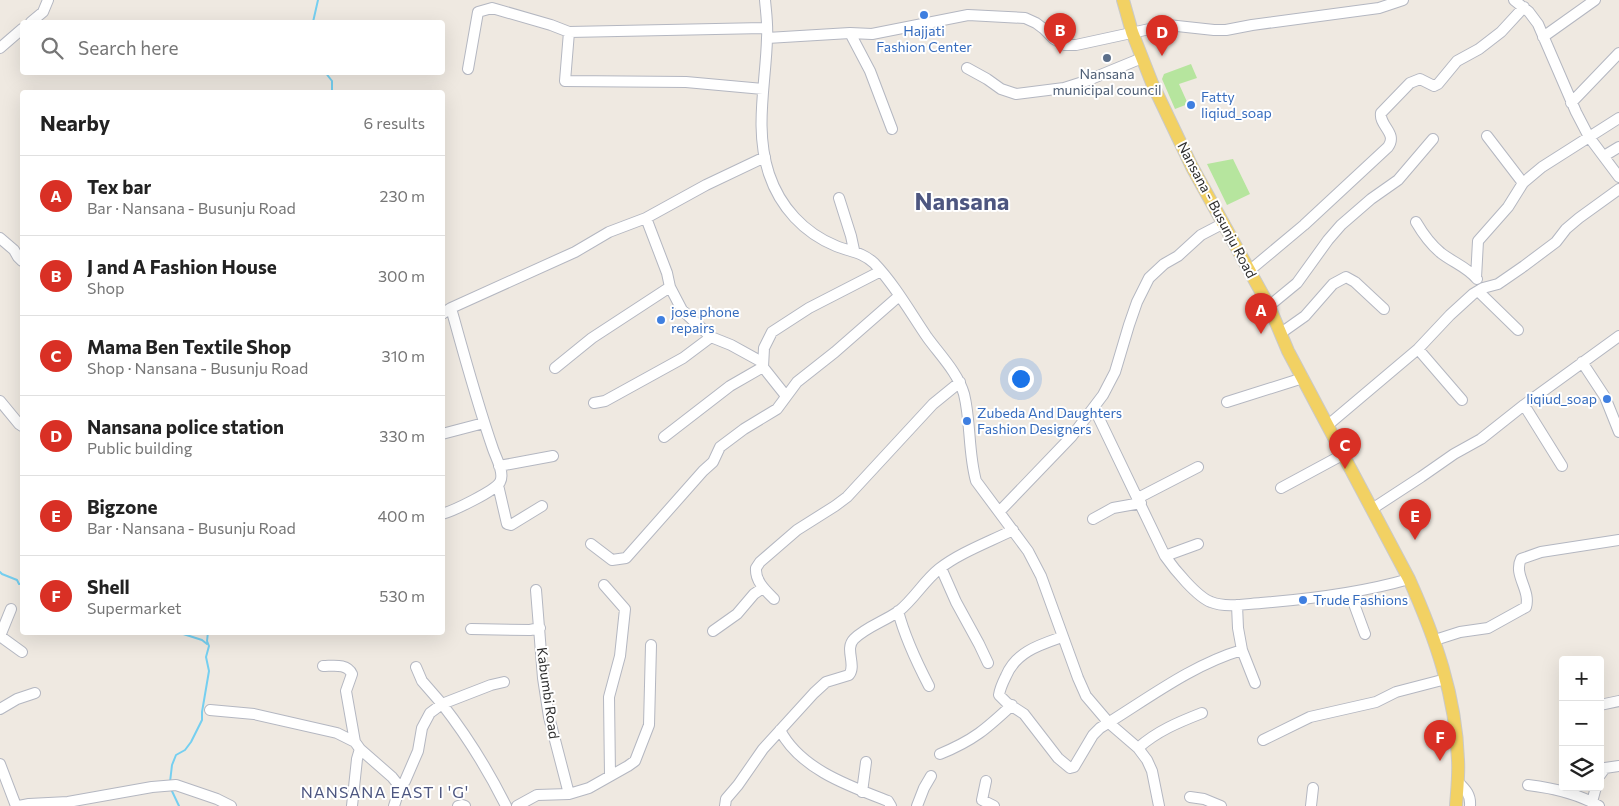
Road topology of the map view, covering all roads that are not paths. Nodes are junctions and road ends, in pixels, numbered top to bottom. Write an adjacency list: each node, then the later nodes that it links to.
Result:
1 (48, 0): 8 (street)
2 (765, 0): 12 (street)
3 (1123, 0): 11 (main road, Nansana - Busunju Road)
4 (1403, 0): 11 (street)
5 (1514, 0): 7 (street)
6 (1595, 0): 14 (street)
7 (1524, 7): 14 (street); 41 (street)
8 (34, 20)
9 (20, 31): 15 (street)
10 (569, 32): 12 (street); 19 (street); 20 (street)
11 (1132, 32): 13 (street); 17 (main road, Nansana - Busunju Road)
12 (767, 33): 13 (street); 20 (street)
13 (850, 33): 23 (street)
14 (1543, 37): 21 (street)
15 (0, 48)
16 (1619, 53): 21 (street)
17 (1142, 58): 18 (street); 36 (main road, Nansana - Busunju Road)
18 (967, 68)
19 (468, 69)
20 (763, 89): 29 (street)
21 (1571, 103): 25 (street)
22 (1619, 118): 25 (street)
23 (892, 129)
24 (1487, 136): 31 (street)
25 (1589, 137): 28 (street); 31 (street)
26 (1433, 139): 46 (street)
27 (1619, 147): 28 (street)
28 (1604, 156): 30 (street)
29 (765, 157): 34 (street); 38 (street)
30 (1619, 177)
31 (1523, 183): 42 (street)
32 (1619, 189): 44 (street)
33 (839, 198): 38 (street)
34 (646, 218): 43 (street); 48 (street)
35 (1416, 222): 42 (street)
36 (1224, 223): 41 (main road, Nansana - Busunju Road); 65 (street)
37 (0, 238): 39 (street)
38 (854, 250): 40 (street)
39 (20, 259)
40 (881, 271): 45 (street); 55 (street)
41 (1249, 271): 46 (main road, Nansana - Busunju Road)
42 (1476, 278): 44 (street)
43 (670, 287): 51 (street); 56 (street)
44 (1481, 290): 49 (street); 53 (street)
45 (899, 296): 58 (street); 59 (street)
46 (1269, 306): 50 (main road, Nansana - Busunju Road)
47 (1384, 308): 50 (street)
48 (447, 311): 66 (street)
49 (1518, 330)
50 (1281, 333): 57 (main road, Nansana - Busunju Road)
51 (711, 336): 55 (street); 63 (street)
52 (1619, 336): 54 (street)
53 (1418, 350): 61 (street); 68 (street)
54 (1582, 362): 64 (street); 69 (street)
55 (762, 364): 59 (street); 71 (street)
56 (556, 368)
57 (1303, 378): 62 (street); 68 (main road, Nansana - Busunju Road)
58 (960, 382): 82 (street); 93 (street)
59 (786, 396): 87 (street)
60 (0, 400): 67 (street)
61 (1462, 400)
62 (1227, 402)
63 (594, 403)
64 (1524, 405): 75 (street); 81 (street)
65 (1094, 408): 79 (street); 82 (street)
66 (484, 422): 70 (street); 74 (street)
67 (20, 425)
68 (1328, 425): 72 (main road, Nansana - Busunju Road)
69 (1619, 432)
70 (445, 433)
71 (664, 438)
72 (1344, 454): 78 (street); 81 (main road, Nansana - Busunju Road)
73 (553, 456): 74 (street)
74 (499, 466): 77 (street)
75 (1562, 466)
76 (1198, 467): 79 (street)
77 (498, 485): 80 (street); 83 (street)
78 (1281, 488)
79 (1139, 501): 84 (street); 89 (street)
80 (542, 506)
81 (1372, 508): 91 (main road, Nansana - Busunju Road)
82 (1000, 511): 85 (street)
83 (445, 513)
84 (1093, 519)
85 (1013, 530): 90 (street); 105 (street)
86 (1619, 540): 106 (street)
87 (591, 544)
88 (1198, 544): 89 (street)
89 (1165, 556): 97 (street)
90 (941, 568): 99 (street); 110 (street)
91 (1409, 579): 95 (street); 106 (main road, Nansana - Busunju Road)
92 (604, 586): 135 (street)
93 (763, 588): 96 (street); 102 (street)
94 (536, 590): 100 (street, Kabumbi Road)
95 (1350, 593): 97 (street); 103 (street)
96 (774, 599)
97 (1237, 605): 108 (street)
98 (11, 609): 104 (street)
99 (898, 611): 116 (street); 126 (street)
100 (540, 628): 101 (street); 146 (street, Kabumbi Road)
101 (470, 629)
102 (713, 631)
103 (1365, 634)
104 (0, 636): 109 (street)
105 (1062, 636): 121 (street); 125 (street)
106 (1435, 640): 113 (main road, Nansana - Busunju Road)
107 (651, 645): 135 (street)
108 (1242, 650): 115 (street); 125 (street)
109 (22, 652)
110 (988, 664)
111 (323, 666): 128 (street)
112 (416, 668): 119 (street)
113 (1446, 679): 127 (street); 137 (main road, Nansana - Busunju Road)
114 (504, 682): 119 (street)
115 (1256, 683)
116 (929, 686)
117 (35, 693): 122 (street)
118 (1619, 701): 120 (street)
119 (442, 704): 140 (street); 155 (street)
120 (1604, 704)
121 (1012, 705): 125 (street); 130 (street)
122 (0, 709)
123 (210, 710): 128 (street)
124 (1202, 712): 129 (street)
125 (1109, 722): 129 (street)
126 (780, 730): 145 (street); 157 (street)
127 (1263, 740)
128 (358, 746): 140 (street); 151 (street)
129 (1138, 748): 161 (street)
130 (940, 754)
131 (866, 762): 145 (street)
132 (0, 764): 149 (street)
133 (1619, 766): 134 (street)
134 (1604, 770)
135 (610, 775): 146 (street)
136 (931, 776): 159 (street)
137 (1457, 781): 164 (main road, Nansana - Busunju Road); 165 (street)
138 (986, 782): 160 (street)
139 (1528, 785): 142 (street)
140 (400, 786): 152 (street)
141 (1313, 788): 163 (street)
142 (1559, 789)
143 (1573, 791): 148 (street)
144 (1596, 791): 148 (street)
145 (862, 792): 158 (street)
146 (569, 794): 156 (street)
147 (1190, 797): 162 (street)
148 (1595, 804)
149 (17, 806): 150 (street)
150 (230, 806)
151 (352, 806)
152 (394, 806)
153 (458, 806): 154 (street)
154 (465, 806)
155 (506, 806)
156 (517, 806)
157 (725, 806)
158 (891, 806)
159 (918, 806)
160 (994, 806)
161 (1159, 806)
162 (1221, 806)
163 (1311, 806)
164 (1456, 806)
165 (1470, 806)

